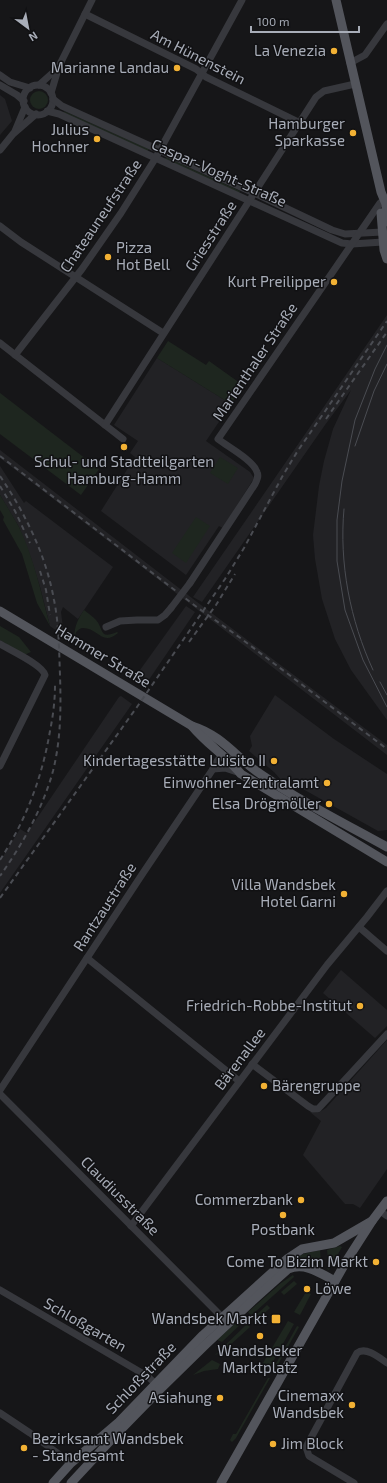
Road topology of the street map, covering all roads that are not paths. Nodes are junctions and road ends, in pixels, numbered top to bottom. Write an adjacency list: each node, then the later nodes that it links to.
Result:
1 (92, 0): 4 (street)
2 (242, 0): 8 (street, Chateauneufstraße)
3 (336, 0): 6 (main road)
4 (85, 14): 7 (street); 8 (street, Am Hünenstein)
5 (387, 24): 6 (street)
6 (350, 63): 10 (main road)
7 (59, 66): 12 (street); 14 (street)
8 (201, 74): 18 (street, Am Hünenstein); 21 (street, Chateauneufstraße)
9 (0, 75): 13 (street)
10 (355, 84): 18 (street, Griesstraße); 23 (main road)
11 (0, 85): 15 (street)
12 (39, 85): 13 (street); 14 (street, Caspar-Voght-Straße)
13 (30, 88): 15 (street)
14 (52, 96): 16 (street); 21 (street, Caspar-Voght-Straße)
15 (25, 104): 17 (street); 19 (street)
16 (47, 111): 17 (street); 22 (street, Caspar-Voght-Straße)
17 (36, 114): 19 (street)
18 (298, 122): 24 (street, Griesstraße)
19 (13, 134): 20 (street)
20 (0, 150)
21 (161, 150): 22 (street, Chateauneufstraße); 24 (street, Caspar-Voght-Straße)
22 (156, 159): 25 (street, Caspar-Voght-Straße); 33 (street, Chateauneufstraße)
23 (384, 191): 26 (main road); 27 (main road)
24 (254, 193): 25 (street, Griesstraße); 29 (street, Caspar-Voght-Straße)
25 (249, 201): 31 (street, Caspar-Voght-Straße); 34 (street, Griesstraße)
26 (380, 203): 29 (street, Marienthaler Straße); 30 (main road)
27 (387, 222)
28 (0, 226): 33 (street)
29 (358, 234): 30 (street, Caspar-Voght-Straße); 31 (street, Marienthaler Straße)
30 (385, 237): 31 (street, Caspar-Voght-Straße); 32 (main road)
31 (352, 244): 40 (street, Marienthaler Straße, bridge)
32 (387, 259)
33 (76, 277): 34 (street); 36 (street, Chateauneufstraße)
34 (163, 333): 37 (street, Griesstraße)
35 (0, 343): 36 (street)
36 (15, 355): 37 (street)
37 (105, 425): 38 (street)
38 (123, 439)
39 (0, 611): 42 (main road, Hammer Straße)
40 (106, 627)
41 (0, 644): 45 (street)
42 (192, 726): 43 (main road, Hammer Straße); 44 (main road, Hammer Straße)
43 (222, 756): 44 (street); 46 (street, Rantzaustraße); 47 (main road, Hammer Straße)
44 (241, 758): 48 (main road, Hammer Straße)
45 (0, 766)
46 (213, 769): 47 (street, Hammer Straße); 55 (street, Rantzaustraße)
47 (241, 774): 51 (main road, Hammer Straße)
48 (372, 839): 49 (main road); 50 (main road, Hammer Straße)
49 (387, 840)
50 (387, 848)
51 (387, 862)
52 (387, 891): 53 (street, Bärenallee)
53 (359, 927): 54 (street); 57 (street, Bärenallee)
54 (387, 951)
55 (87, 958): 58 (street); 59 (street, Rantzaustraße)
56 (387, 1034): 57 (street)
57 (252, 1064): 58 (street, Bärenallee)
58 (240, 1081): 64 (street, Bärenallee)
59 (0, 1090)
60 (0, 1094): 64 (street, Claudiusstraße)
61 (387, 1201): 62 (main road)
62 (383, 1213): 63 (main road)
63 (372, 1221): 65 (main road); 67 (main road, Schloßstraße)
64 (131, 1226): 67 (street, Claudiusstraße)
65 (335, 1281): 68 (main road, Schloßstraße); 77 (main road)
66 (0, 1290): 71 (street, Schloßgarten)
67 (222, 1317): 68 (main road); 69 (main road); 71 (main road, Schloßstraße)
68 (236, 1317): 69 (main road, Schloßstraße)
69 (218, 1334): 76 (main road, Schloßstraße)
70 (387, 1363): 74 (street)
71 (156, 1384): 73 (main road, Schloßstraße)
72 (0, 1413): 73 (street)
73 (71, 1463): 75 (main road, Schloßstraße)
74 (353, 1482)
75 (53, 1483)
76 (71, 1483)
77 (221, 1483)

